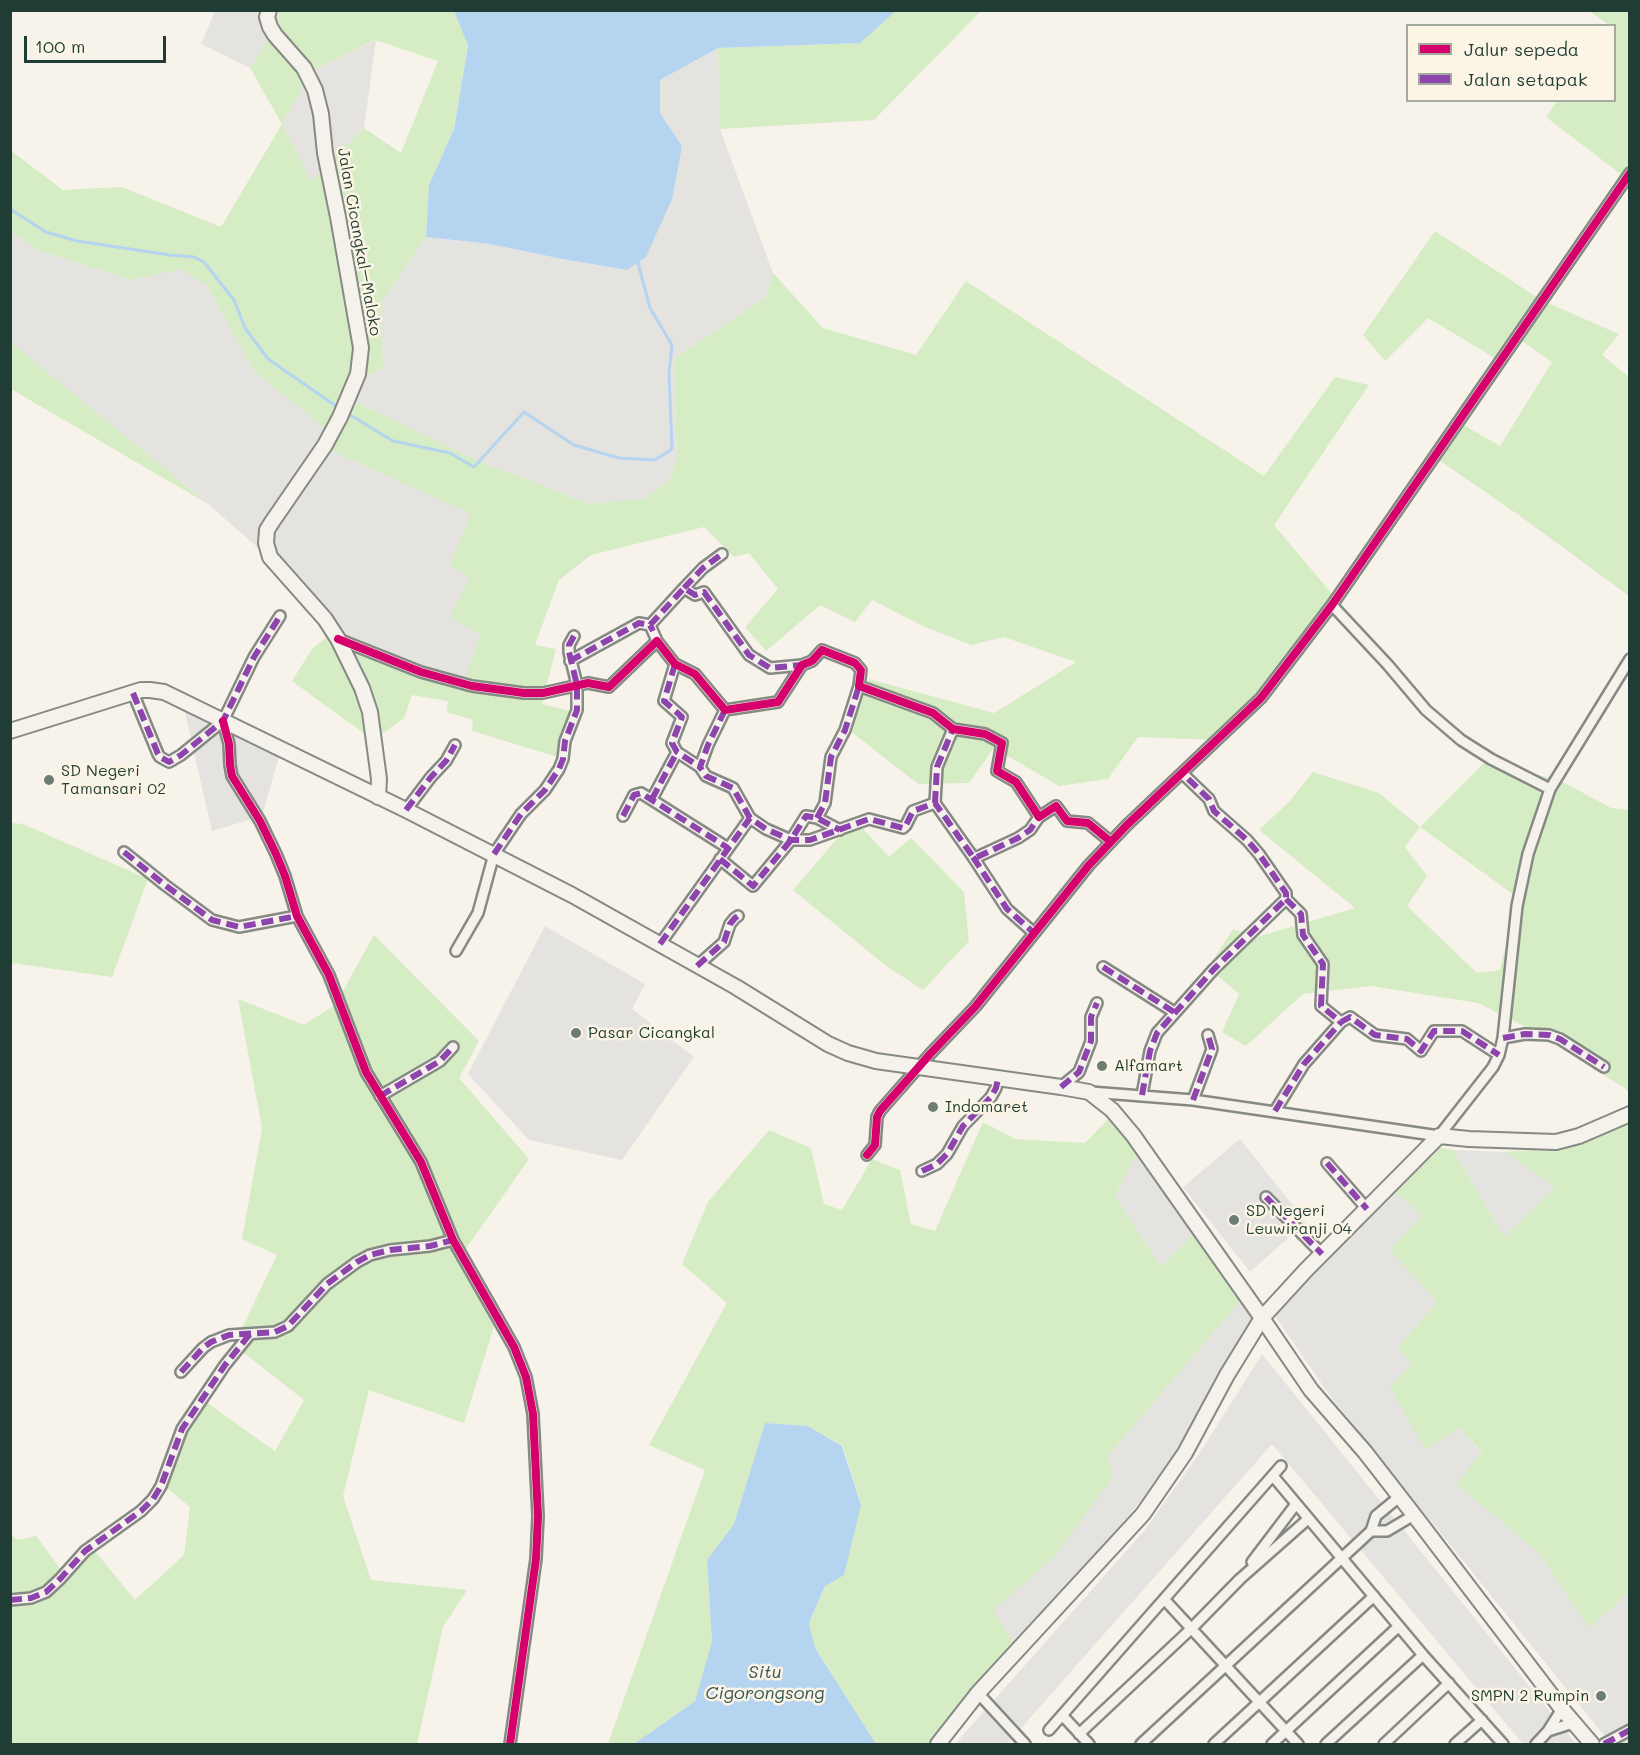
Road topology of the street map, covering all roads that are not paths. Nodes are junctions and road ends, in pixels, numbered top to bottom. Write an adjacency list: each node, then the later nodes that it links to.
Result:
1 (269, 10): 9 (main road, Jalan Cicangkal–Maloko)
2 (1629, 173): 5 (street)
3 (722, 554): 4 (street)
4 (684, 588): 7 (street); 14 (street)
5 (1332, 605): 25 (street); 26 (street)
6 (280, 616): 19 (street)
7 (650, 625): 10 (street); 12 (street)
8 (574, 636): 12 (street)
9 (338, 639): 15 (street); 27 (main road, Jalan Cicangkal–Maloko)
10 (657, 642): 13 (street); 15 (street)
11 (1629, 659): 26 (street)
12 (570, 661): 15 (street)
13 (675, 664): 18 (street); 23 (street)
14 (802, 665): 16 (street); 18 (street)
15 (577, 685): 40 (street)
16 (859, 686): 20 (street); 34 (street)
17 (133, 693): 19 (main road); 19 (street); 21 (main road)
18 (726, 710): 24 (street)
19 (223, 721): 27 (main road); 44 (street)
20 (954, 729): 29 (street); 32 (street)
21 (10, 731)
22 (455, 746): 30 (street)
23 (677, 752): 24 (street); 28 (street)
24 (700, 767): 33 (street)
25 (1182, 773): 37 (street); 43 (street)
26 (1550, 789): 55 (street)
27 (378, 797): 30 (main road)
28 (652, 799): 31 (street); 38 (street)
29 (935, 803): 35 (street); 41 (street)
30 (406, 810): 40 (main road)
31 (623, 816)
32 (1039, 817): 37 (street); 41 (street)
33 (750, 818): 36 (street); 38 (street)
34 (817, 818): 35 (street); 36 (street)
35 (840, 830): 36 (street)
36 (791, 840): 42 (street)
37 (1111, 842): 46 (street)
38 (728, 848): 42 (street)
39 (124, 852): 44 (street)
40 (494, 854): 47 (main road); 48 (street)
41 (974, 857): 46 (street)
42 (720, 859): 47 (street)
43 (1286, 899): 52 (street); 53 (street)
44 (297, 916): 64 (street)
45 (738, 916): 49 (street)
46 (1034, 933): 58 (street)
47 (660, 944): 49 (main road)
48 (456, 951)
49 (697, 966): 58 (main road)
50 (1102, 967): 52 (street)
51 (1097, 1003): 61 (street)
52 (1174, 1012): 63 (street)
53 (1341, 1022): 57 (street); 66 (street)
54 (1208, 1035): 65 (street)
55 (1503, 1038): 57 (street); 59 (street)
56 (453, 1047): 64 (street)
57 (1499, 1055): 68 (street)
58 (919, 1067): 60 (main road); 69 (street)
59 (1604, 1067)
60 (998, 1079): 61 (main road); 71 (street)
61 (1061, 1086): 62 (main road)
62 (1089, 1092): 63 (street); 76 (main road)
63 (1142, 1095): 65 (street)
64 (380, 1096): 74 (street)
65 (1193, 1100): 66 (street)
66 (1275, 1111): 68 (street)
67 (1629, 1114): 68 (main road)
68 (1439, 1136): 73 (main road)
69 (867, 1155)
70 (1327, 1163): 73 (street)
71 (922, 1171)
72 (1266, 1197): 75 (street)
73 (1367, 1209): 75 (main road)
74 (453, 1240): 77 (street); 107 (street)
75 (1322, 1254): 76 (main road)
76 (1262, 1318): 81 (main road); 96 (main road)
77 (249, 1334): 78 (street); 90 (street)
78 (181, 1372)
79 (1281, 1466): 80 (street)
80 (1273, 1476): 82 (street); 89 (street)
81 (1399, 1497): 83 (main road); 85 (street)
82 (1296, 1504): 84 (street); 87 (street)
83 (1414, 1515): 85 (street); 98 (main road)
84 (1308, 1519): 86 (street); 87 (street)
85 (1371, 1531): 86 (street)
86 (1342, 1558): 88 (street); 94 (street)
87 (1240, 1579): 92 (street)
88 (1374, 1596): 91 (street); 97 (street)
89 (1164, 1599): 92 (street); 99 (street)
90 (10, 1600)
91 (1399, 1626): 93 (street); 105 (street)
92 (1192, 1628): 94 (street); 106 (street)
93 (1424, 1655): 95 (street); 115 (street)
94 (1226, 1666): 97 (street); 111 (street)
95 (1449, 1683): 100 (street); 116 (street)
96 (978, 1693): 108 (main road); 109 (street)
97 (1259, 1702): 105 (street); 112 (street)
98 (1562, 1709): 101 (main road); 104 (street)
99 (1062, 1715): 102 (street); 106 (street)
100 (1482, 1720): 117 (street); 118 (street)
101 (1573, 1723): 104 (street); 120 (main road)
102 (1048, 1730)
103 (1629, 1730): 121 (street)
104 (1548, 1731): 119 (street)
105 (1286, 1732): 113 (street); 114 (street)
106 (1079, 1734): 110 (street)
107 (510, 1744)
108 (938, 1744)
109 (1025, 1744)
110 (1089, 1744)
111 (1141, 1744)
112 (1214, 1744)
113 (1272, 1744)
114 (1298, 1744)
115 (1326, 1744)
116 (1384, 1744)
117 (1455, 1744)
118 (1503, 1744)
119 (1536, 1744)
120 (1592, 1744)
121 (1604, 1744)

